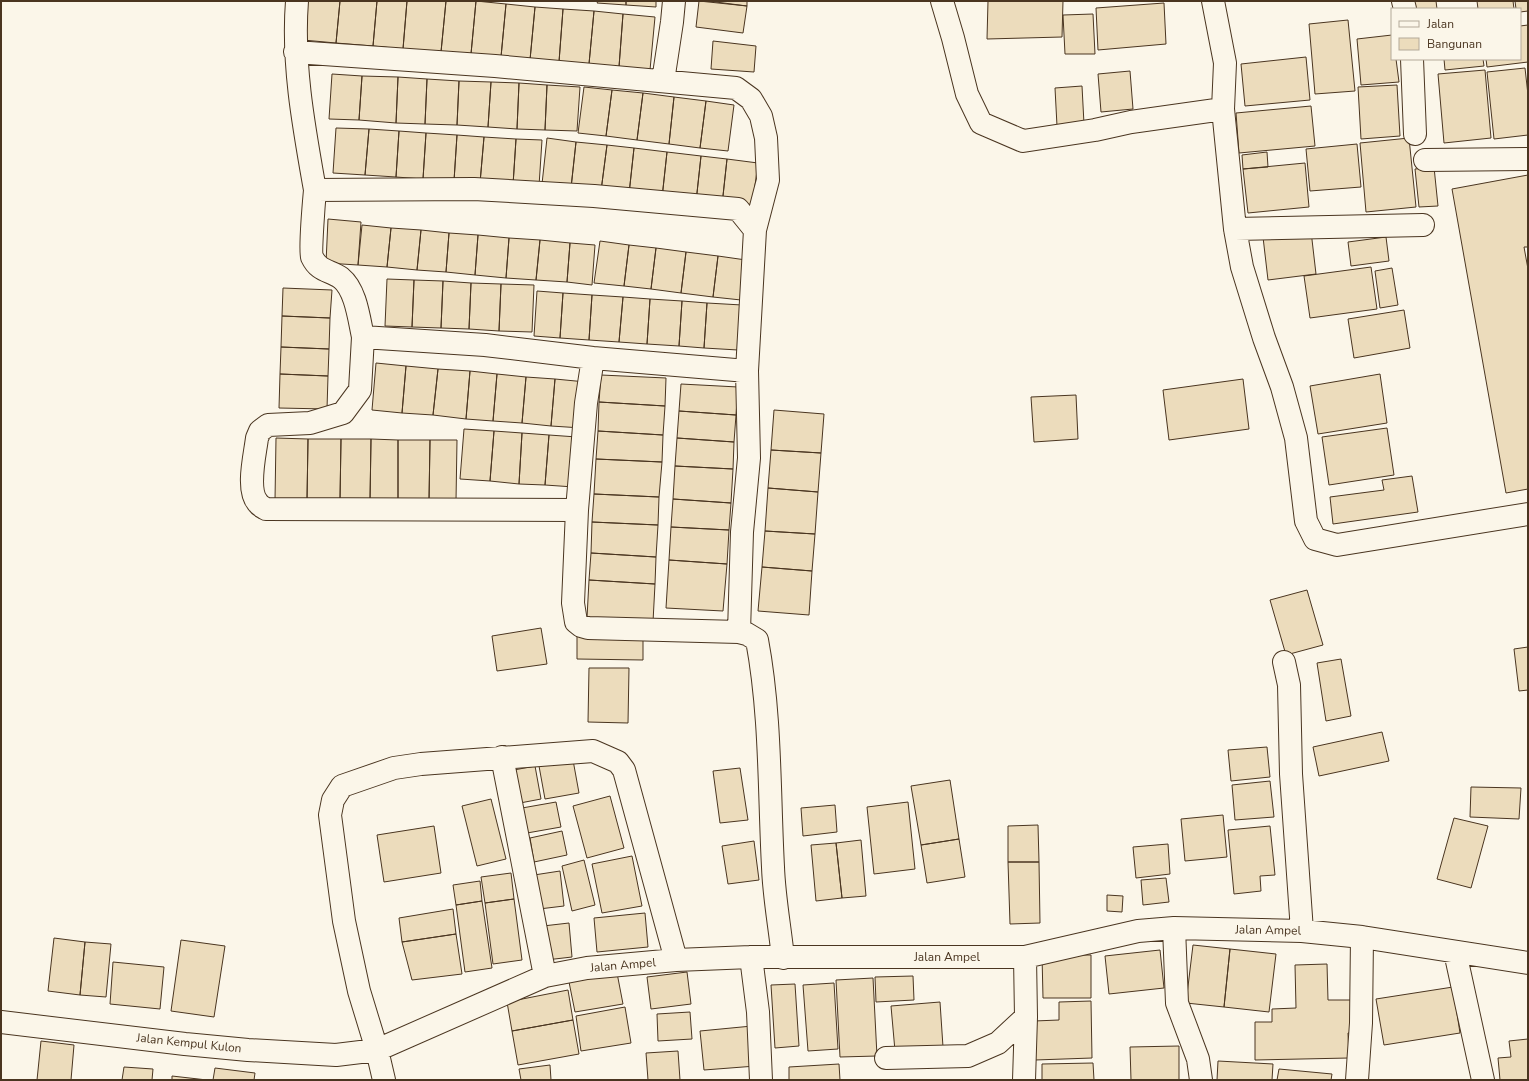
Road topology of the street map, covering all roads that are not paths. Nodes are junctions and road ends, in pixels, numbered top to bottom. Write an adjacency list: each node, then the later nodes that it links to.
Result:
1 (297, 1): 5 (street)
2 (674, 1): 7 (street)
3 (942, 1): 8 (street)
4 (1213, 1): 8 (street)
5 (295, 52): 7 (street); 12 (street)
6 (1412, 60): 9 (street)
7 (663, 81): 15 (street)
8 (1223, 108): 14 (street)
9 (1415, 134)
10 (1528, 159): 11 (street)
11 (1425, 160)
12 (315, 190): 15 (street); 16 (street)
13 (1423, 225): 14 (street)
14 (1234, 229): 20 (street)
15 (755, 230): 18 (street)
16 (363, 337): 17 (street); 19 (street)
17 (593, 358): 18 (street); 19 (street)
18 (747, 371): 21 (street)
19 (577, 510): 21 (street)
20 (1528, 514)
21 (739, 632): 30 (street)
22 (1284, 662): 25 (street)
23 (502, 757): 31 (street); 33 (street); 36 (street)
24 (1174, 928): 25 (street, Jalan Ampel); 29 (street, Jalan Ampel); 41 (street)
25 (1302, 931): 26 (street, Jalan Ampel)
26 (1362, 937): 27 (street, Jalan Ampel); 42 (street)
27 (1455, 952): 32 (street, Jalan Ampel); 43 (street)
28 (751, 957): 30 (street, Jalan Ampel); 31 (street, Jalan Ampel); 39 (street)
29 (1025, 957): 30 (street, Jalan Ampel); 34 (street)
30 (783, 958)
31 (676, 960): 33 (street, Jalan Ampel)
32 (1528, 963)
33 (544, 976): 36 (street, Jalan Ampel)
34 (1026, 1017): 37 (street); 40 (street)
35 (1, 1022): 36 (street, Jalan Kempul Kulon)
36 (378, 1050): 38 (street)
37 (886, 1058)
38 (384, 1080)
39 (761, 1080)
40 (1024, 1080)
41 (1201, 1080)
42 (1357, 1080)
43 (1483, 1080)

